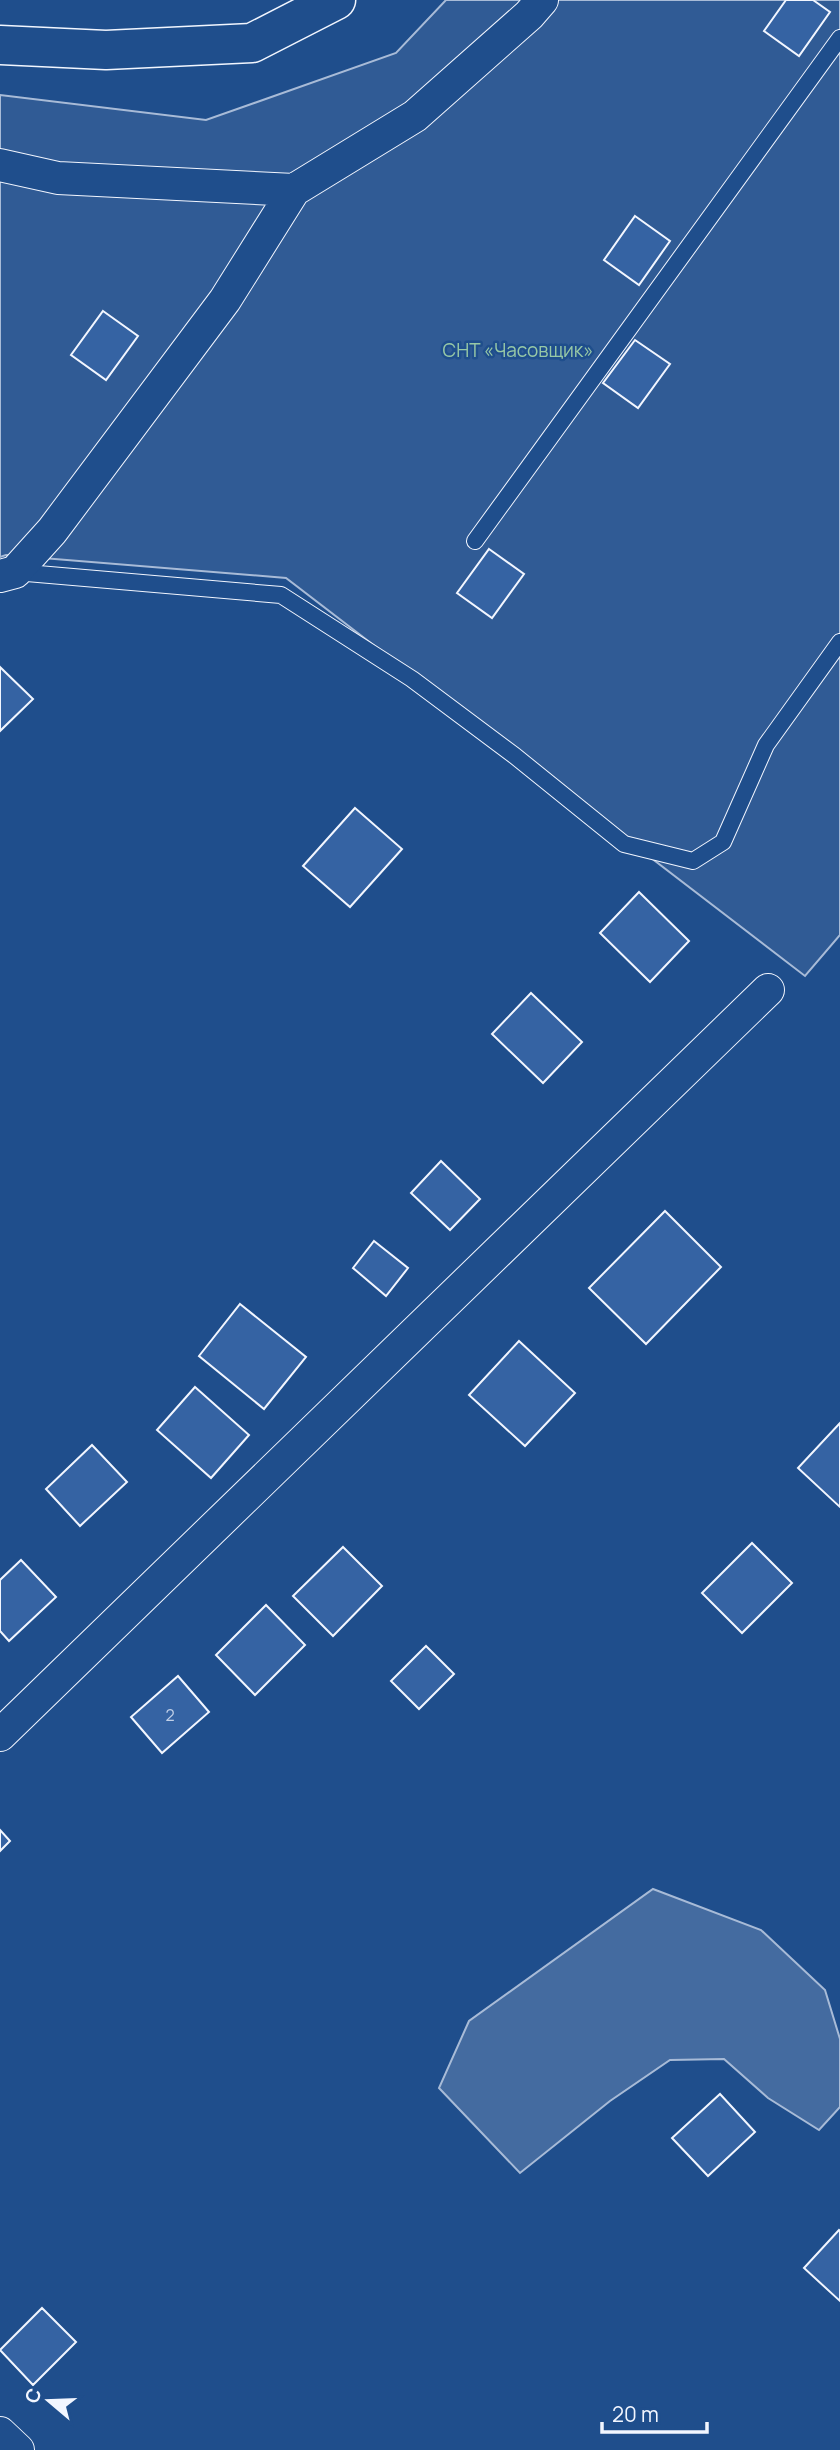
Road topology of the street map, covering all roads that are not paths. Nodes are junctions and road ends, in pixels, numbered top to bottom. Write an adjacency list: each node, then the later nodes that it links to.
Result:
1 (336, 0): 4 (main road)
2 (542, 0): 6 (street)
3 (840, 38): 7 (lane)
4 (0, 45)
5 (0, 165): 6 (street)
6 (295, 190): 8 (street)
7 (475, 541)
8 (8, 574): 9 (lane)
9 (840, 642)
10 (768, 990): 11 (street)
11 (0, 1735)
12 (0, 2433): 13 (street)
13 (18, 2450)

